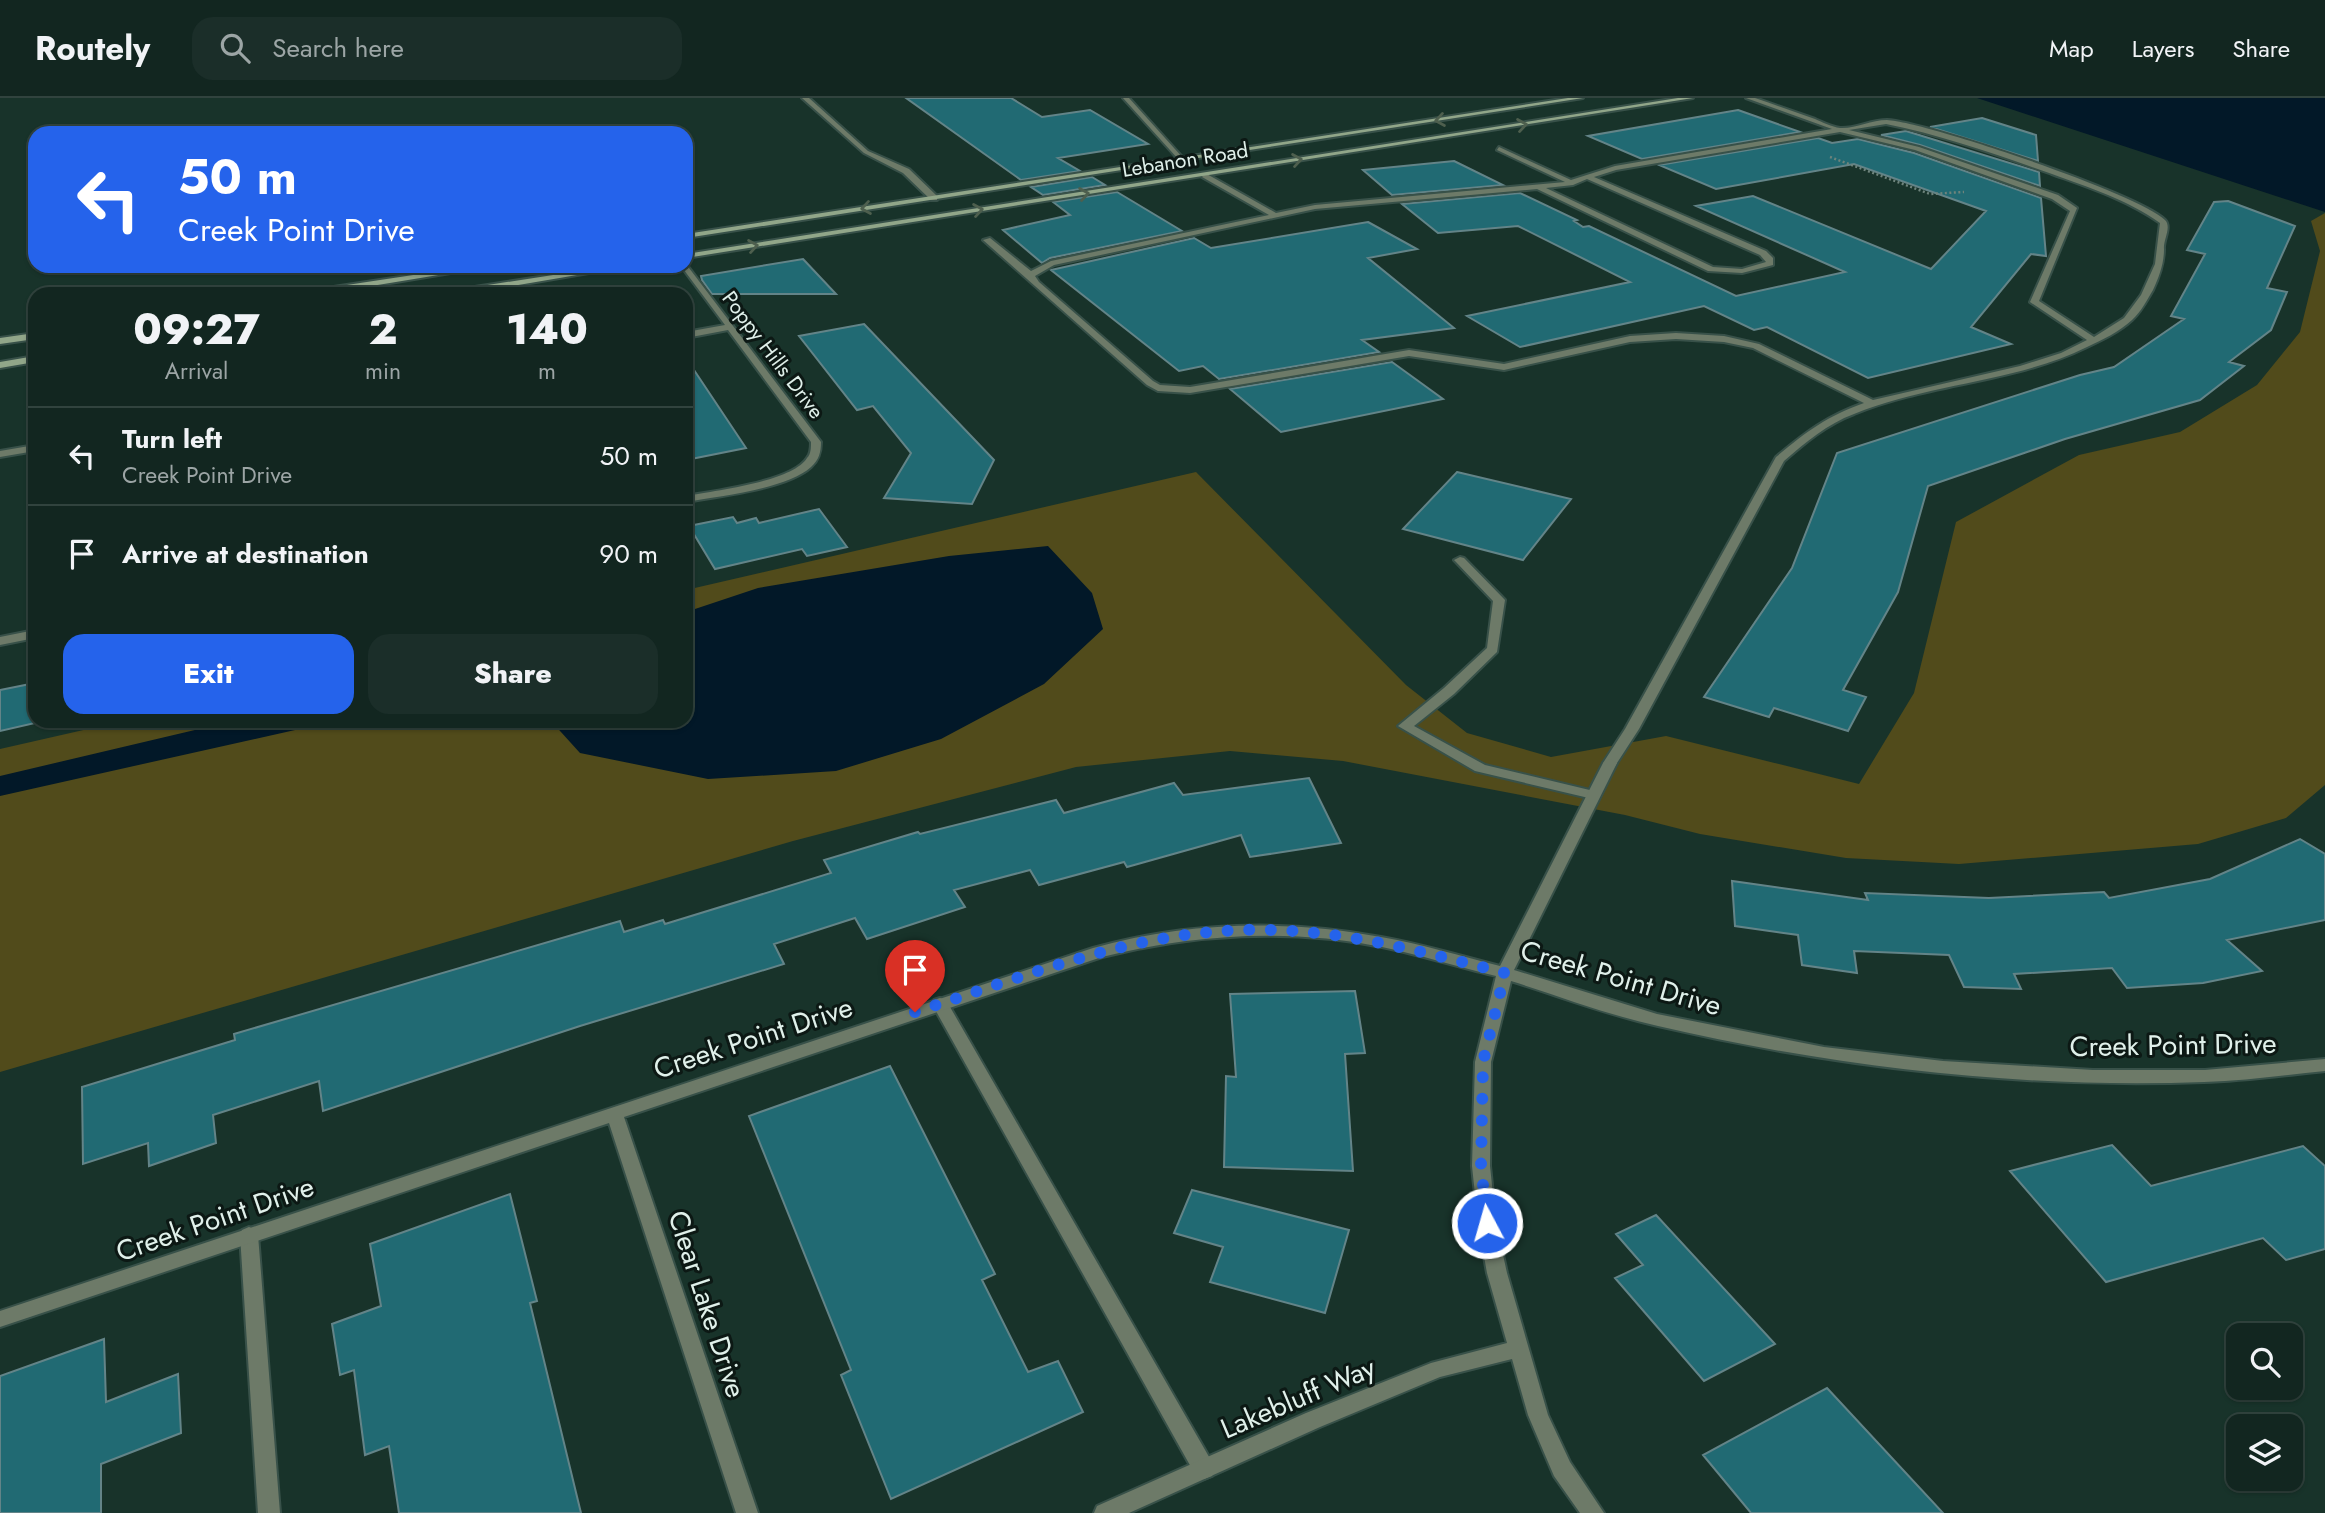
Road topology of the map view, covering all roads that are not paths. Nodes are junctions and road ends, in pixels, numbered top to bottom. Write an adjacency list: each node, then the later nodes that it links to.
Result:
1 (805, 98): 13 (street)
2 (1126, 98): 8 (street)
3 (1580, 98): 8 (main road, Lebanon Road, one-way to 8)
4 (1690, 98): 9 (main road, Lebanon Road, one-way to 4)
5 (1749, 98): 6 (street)
6 (1840, 130): 10 (street); 28 (street); 28 (street)
7 (1500, 149): 11 (street)
8 (1181, 159): 9 (main road); 13 (main road, Lebanon Road)
9 (1205, 174): 14 (street); 17 (main road, Lebanon Road, one-way to 9)
10 (1590, 178): 11 (street); 12 (street)
11 (1573, 183): 12 (street)
12 (1540, 188): 14 (street)
13 (934, 198): 15 (main road, Lebanon Road, one-way to 15)
14 (1273, 214): 21 (street)
15 (693, 235)
16 (987, 240): 21 (street)
17 (693, 256)
18 (444, 273): 22 (main road)
19 (582, 273): 23 (main road)
20 (690, 273): 24 (street, Poppy Hills Drive)
21 (1030, 275): 31 (street)
22 (352, 287)
23 (493, 287)
24 (730, 327): 25 (street); 34 (street, Poppy Hills Drive)
25 (693, 334)
26 (28, 337): 27 (main road)
27 (0, 341)
28 (2095, 341): 31 (street)
29 (28, 360): 30 (main road)
30 (0, 365)
31 (1873, 404): 38 (street)
32 (28, 449): 33 (street)
33 (0, 454)
34 (693, 498)
35 (1460, 560): 38 (street)
36 (28, 635): 37 (street)
37 (0, 641)
38 (1593, 795): 39 (street)
39 (1505, 973): 40 (street, Creek Point Drive); 41 (street, Creek Point Drive); 45 (street)
40 (940, 1004): 42 (street, Creek Point Drive); 46 (street)
41 (2325, 1065)
42 (614, 1112): 43 (street, Creek Point Drive); 48 (street, Clear Lake Drive)
43 (249, 1235): 44 (street, Creek Point Drive); 47 (street)
44 (0, 1319)
45 (1517, 1349): 46 (street, Lakebluff Way); 50 (street)
46 (1204, 1469): 49 (street, Lakebluff Way)
47 (269, 1513)
48 (747, 1513)
49 (1105, 1513)
50 (1593, 1513)

